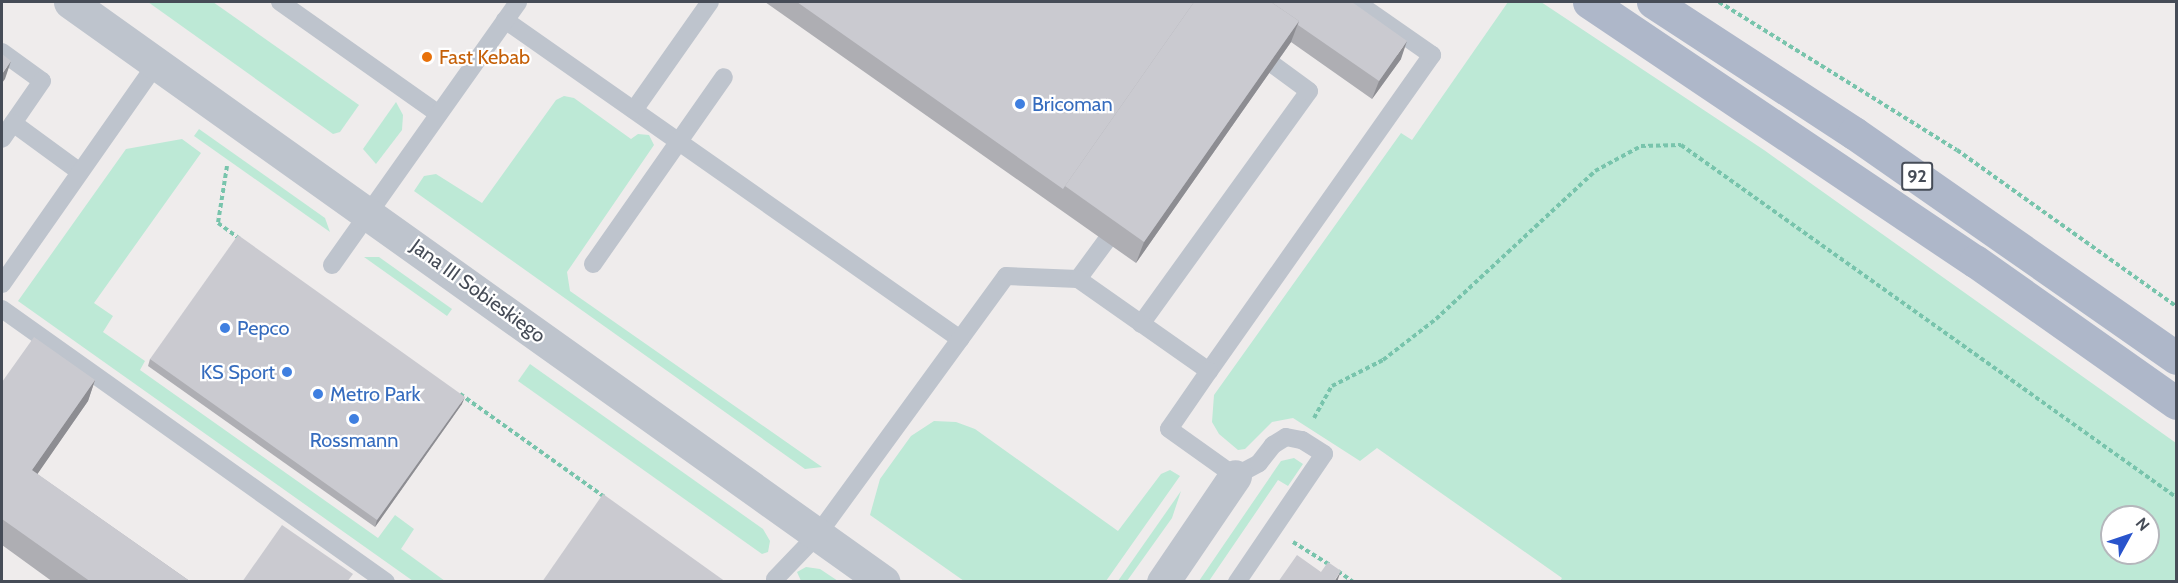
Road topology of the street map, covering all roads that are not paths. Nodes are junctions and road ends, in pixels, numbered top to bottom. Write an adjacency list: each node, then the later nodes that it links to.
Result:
1 (70, 2): 10 (street, Jana III Sobieskiego)
2 (280, 2): 14 (lane)
3 (518, 2): 8 (lane)
4 (711, 2): 13 (lane)
5 (1356, 2): 29 (lane)
6 (1588, 2): 30 (main road, 92)
7 (1653, 2): 28 (main road, 92)
8 (505, 20): 13 (lane); 14 (lane)
9 (2, 52): 15 (lane)
10 (157, 63): 18 (lane); 19 (street, Jana III Sobieskiego)
11 (1275, 66): 26 (lane)
12 (724, 77): 17 (lane)
13 (634, 110): 17 (lane)
14 (439, 114): 19 (lane)
15 (13, 123): 16 (lane); 18 (lane)
16 (2, 139)
17 (679, 142): 21 (lane); 27 (lane)
18 (80, 172): 24 (lane)
19 (369, 213): 22 (lane); 32 (street, Jana III Sobieskiego)
20 (1106, 241): 23 (lane)
21 (593, 264)
22 (332, 265)
23 (1078, 279): 26 (lane); 27 (lane)
24 (2, 284)
25 (2, 309): 34 (lane)
26 (1142, 324): 29 (lane)
27 (960, 339): 32 (lane)
28 (2176, 358)
29 (1209, 371): 31 (lane)
30 (2176, 403)
31 (1235, 476): 36 (street); 37 (lane)
32 (818, 534): 33 (lane); 35 (street, Jana III Sobieskiego)
33 (775, 579)
34 (386, 582)
35 (884, 582)
36 (1163, 582)
37 (1237, 582)

